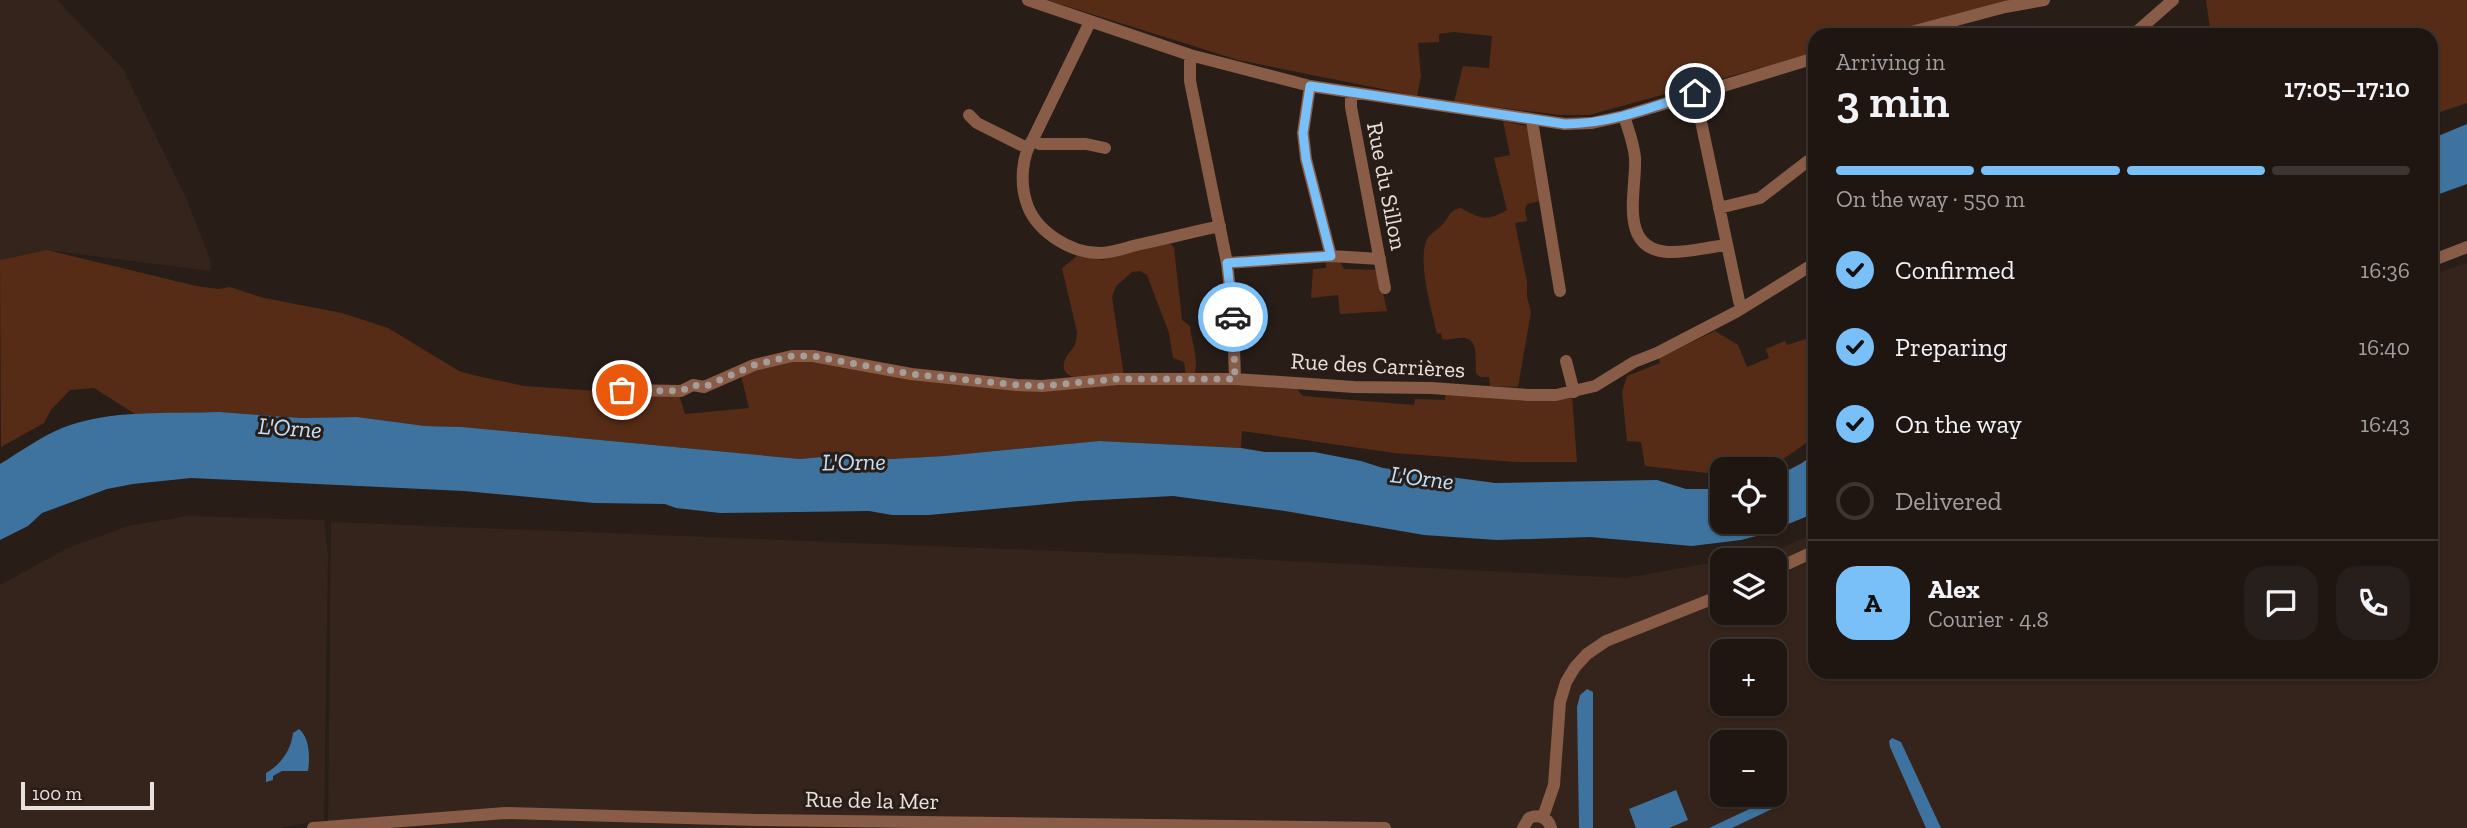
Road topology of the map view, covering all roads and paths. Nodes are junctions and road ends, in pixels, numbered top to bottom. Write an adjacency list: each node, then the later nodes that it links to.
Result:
1 (1028, 0): 4 (street)
2 (2043, 0): 5 (street)
3 (2173, 0): 6 (street)
4 (1090, 22): 7 (street); 15 (street)
5 (1926, 28)
6 (2141, 28)
7 (1190, 55): 9 (street); 19 (street)
8 (1808, 60): 11 (street)
9 (1310, 86): 10 (street); 22 (street)
10 (1351, 92): 14 (street); 24 (street, Rue du Sillon)
11 (1695, 93): 13 (street); 18 (street)
12 (969, 115): 15 (street)
13 (1624, 116): 14 (street); 20 (street)
14 (1532, 121): 28 (street)
15 (1030, 144): 16 (street); 19 (street)
16 (1105, 148)
17 (1808, 161): 18 (street)
18 (1719, 208): 20 (street)
19 (1220, 226): 25 (street)
20 (1727, 244): 29 (street)
21 (2467, 247): 23 (street)
22 (1331, 256): 24 (street); 25 (street)
23 (2438, 258)
24 (1380, 259): 27 (street, Rue du Sillon)
25 (1227, 263): 31 (street)
26 (1808, 267): 29 (street, Rue des Carrières)
27 (1385, 288)
28 (1560, 291)
29 (1742, 308): 33 (street, Rue des Carrières)
30 (1566, 361): 33 (street)
31 (1235, 379): 32 (street, Rue des Carrières); 33 (street, Rue des Carrières)
32 (622, 390)
33 (1574, 392)
34 (1808, 554): 35 (street)
35 (1787, 564)
36 (1710, 601): 37 (street)
37 (1547, 823): 41 (street)
38 (354, 826): 39 (street, Rue de la Mer); 40 (street, Rue de la Mer)
39 (313, 828)
40 (1385, 828)
41 (1523, 828)

